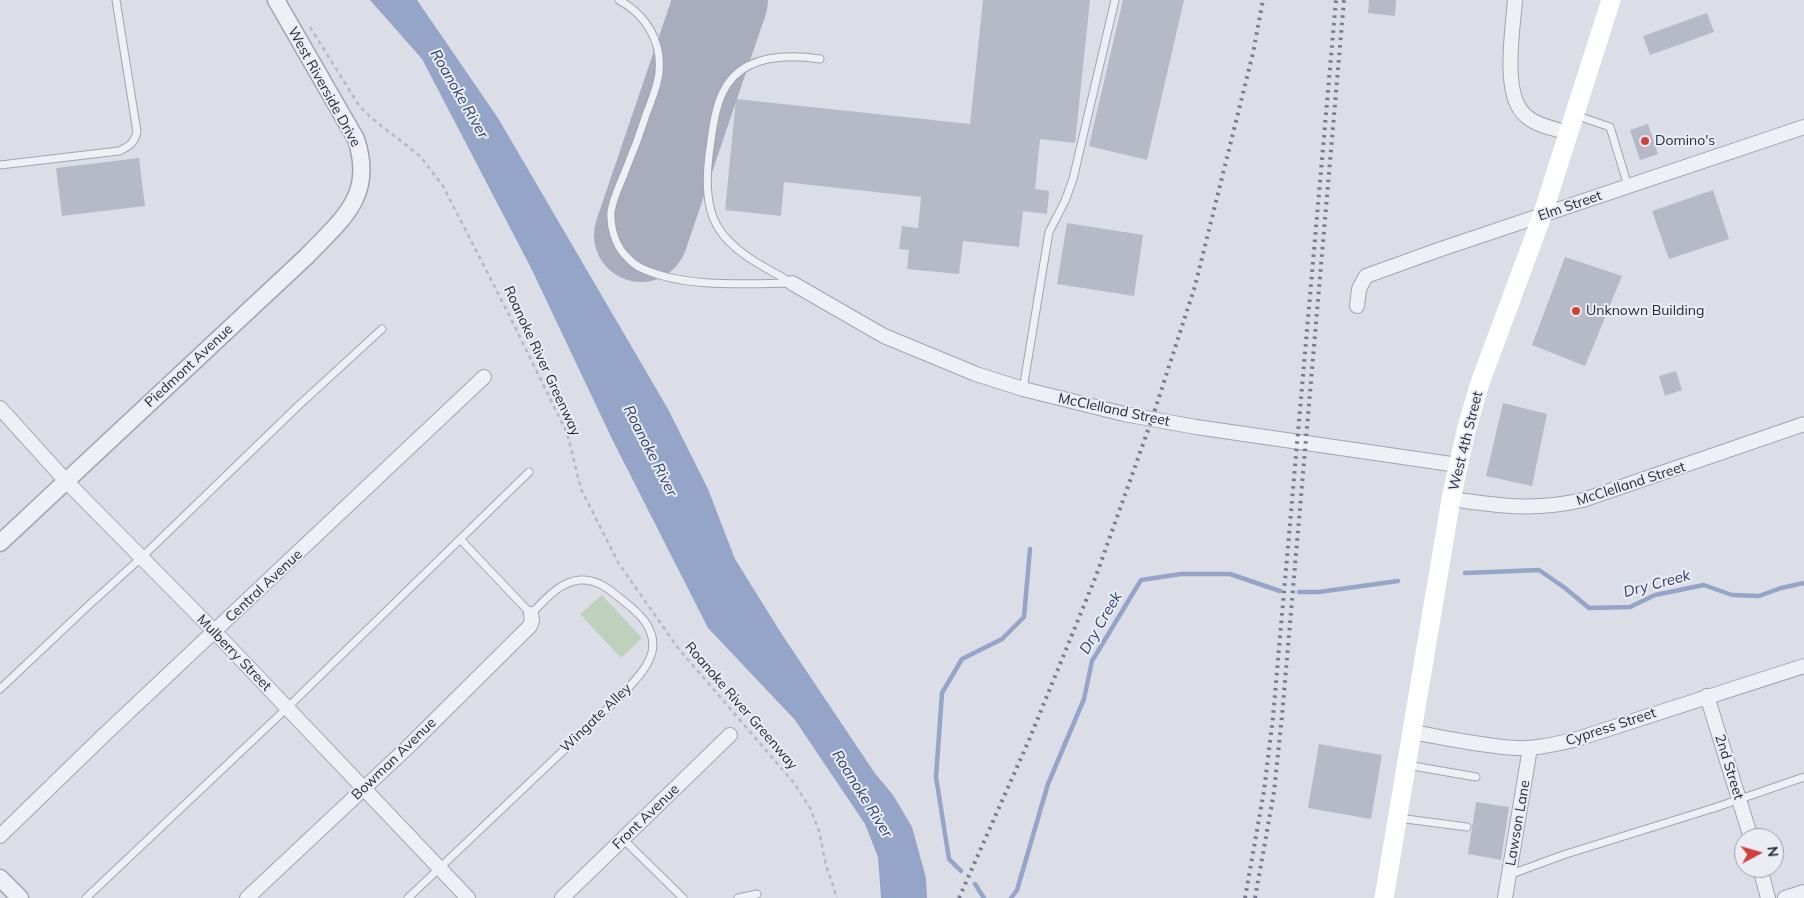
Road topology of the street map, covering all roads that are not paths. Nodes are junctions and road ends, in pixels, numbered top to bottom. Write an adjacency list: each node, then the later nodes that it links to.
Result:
1 (116, 0): 11 (lane)
2 (276, 0): 12 (street, West Riverside Drive)
3 (619, 0): 15 (lane)
4 (1116, 0): 19 (lane)
5 (1515, 0): 10 (street)
6 (1611, 0): 8 (main road, West 4th Street)
7 (820, 59): 15 (lane)
8 (1575, 115): 10 (main road, West 4th Street); 13 (lane)
9 (1804, 127): 13 (street, Elm Street)
10 (1569, 133): 14 (main road, West 4th Street)
11 (0, 165)
12 (362, 177): 24 (street, Piedmont Avenue)
13 (1628, 186): 14 (street, Elm Street)
14 (1542, 216): 16 (street, Elm Street); 22 (main road, West 4th Street)
15 (792, 283): 19 (street, McClelland Street)
16 (1357, 306)
17 (382, 329): 28 (lane)
18 (484, 377): 30 (street, Central Avenue)
19 (1023, 389): 22 (street, McClelland Street)
20 (0, 408): 24 (street, Mulberry Street)
21 (1804, 424): 25 (street, McClelland Street)
22 (1458, 465): 25 (main road, West 4th Street)
23 (529, 472): 26 (lane)
24 (66, 481): 27 (street, Piedmont Avenue); 28 (street, Mulberry Street)
25 (1451, 500): 35 (main road, West 4th Street)
26 (460, 539): 29 (lane); 34 (lane)
27 (0, 543)
28 (142, 557): 30 (street, Mulberry Street); 32 (lane)
29 (530, 614): 41 (street, Bowman Avenue); 48 (lane, Wingate Alley)
30 (215, 632): 34 (street, Mulberry Street); 46 (street, Central Avenue)
31 (1804, 666): 33 (street, Cypress Street)
32 (0, 689)
33 (1707, 696): 37 (street, Cypress Street); 42 (street, 2nd Street)
34 (287, 708): 41 (street, Mulberry Street); 55 (lane)
35 (1412, 732): 37 (street, Cypress Street); 38 (main road, West 4th Street)
36 (730, 735): 47 (street, Front Avenue)
37 (1530, 748): 49 (street, Lawson Lane)
38 (1406, 765): 39 (lane); 43 (main road, West 4th Street)
39 (1476, 777)
40 (1804, 777): 42 (lane)
41 (364, 789): 48 (street, Mulberry Street); 56 (street, Bowman Avenue)
42 (1739, 799): 45 (street, 2nd Street); 49 (lane)
43 (1397, 818): 44 (lane); 62 (main road, West 4th Street)
44 (1467, 827)
45 (1748, 828)
46 (0, 836)
47 (624, 838): 59 (street, Front Avenue); 60 (lane)
48 (439, 868): 57 (lane, Wingate Alley); 58 (street, Mulberry Street)
49 (1508, 876): 63 (street, Lawson Lane)
50 (0, 878): 54 (street)
51 (1763, 878): 64 (street)
52 (1804, 892): 65 (street)
53 (757, 894): 61 (lane)
54 (20, 898)
55 (86, 898)
56 (247, 898)
57 (408, 898)
58 (468, 898)
59 (562, 898)
60 (683, 898)
61 (738, 898)
62 (1384, 898)
63 (1505, 898)
64 (1768, 898)
65 (1785, 898)

